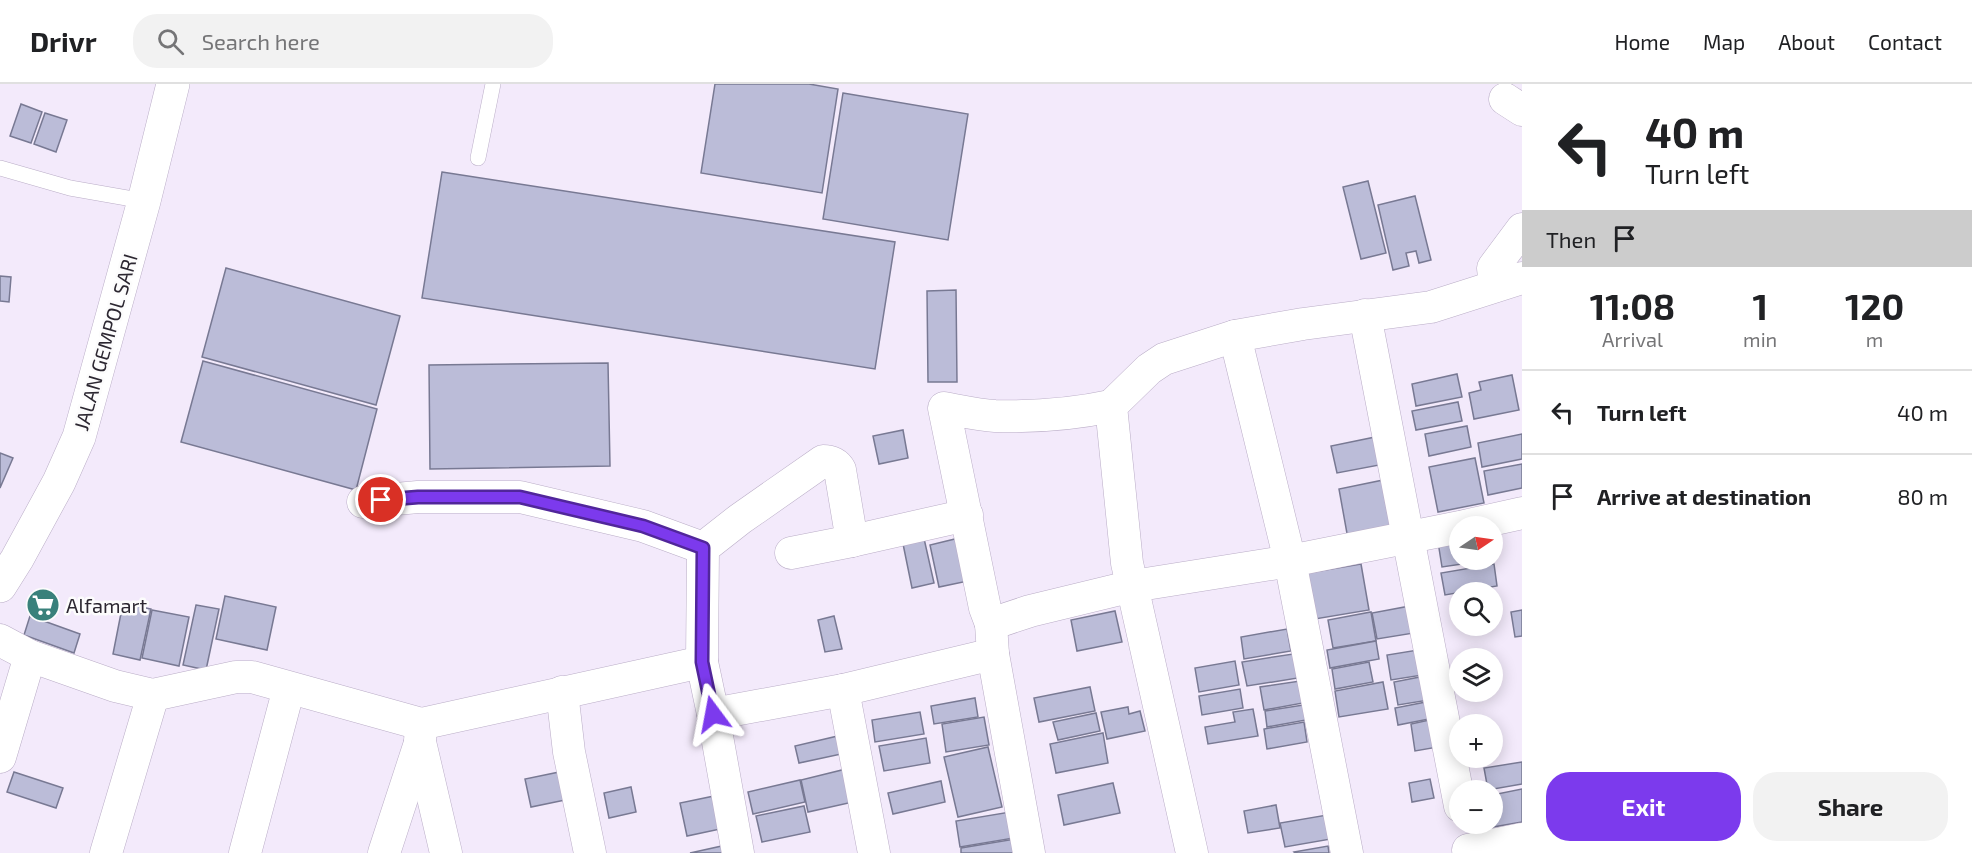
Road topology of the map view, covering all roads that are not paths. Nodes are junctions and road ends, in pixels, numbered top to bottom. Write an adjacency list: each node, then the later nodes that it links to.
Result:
1 (173, 84): 5 (street, JALAN GEMPOL SARI)
2 (493, 84): 3 (lane)
3 (478, 158)
4 (0, 168): 5 (lane)
5 (144, 201): 21 (street, JALAN GEMPOL SARI)
6 (1522, 229): 7 (street)
7 (1514, 287): 8 (street)
8 (1365, 315): 9 (street); 16 (street)
9 (1235, 336): 10 (street); 20 (street)
10 (1111, 406): 13 (street); 22 (street)
11 (363, 502): 18 (street)
12 (1522, 513): 14 (street)
13 (967, 516): 17 (street); 23 (street)
14 (1503, 517)
15 (1449, 530): 16 (street)
16 (1408, 539): 20 (street); 34 (street)
17 (852, 541): 18 (street); 19 (street)
18 (703, 548): 26 (street)
19 (792, 553)
20 (1290, 561): 22 (street); 46 (street)
21 (0, 586)
22 (1133, 586): 23 (street); 45 (street)
23 (992, 639): 28 (street); 44 (street)
24 (0, 640): 25 (street)
25 (30, 656): 30 (street); 33 (street)
26 (702, 662): 29 (street); 31 (street)
27 (289, 688): 30 (street); 32 (street); 38 (street)
28 (843, 690): 31 (street); 43 (street)
29 (562, 692): 32 (street); 41 (street)
30 (153, 695): 37 (street)
31 (713, 714): 42 (street)
32 (420, 733): 39 (street); 40 (street)
33 (0, 757)
34 (1455, 780)
35 (1522, 839): 36 (street)
36 (1467, 842)
37 (106, 853)
38 (245, 853)
39 (384, 853)
40 (446, 853)
41 (590, 853)
42 (738, 853)
43 (874, 853)
44 (1029, 853)
45 (1191, 853)
46 (1347, 853)

